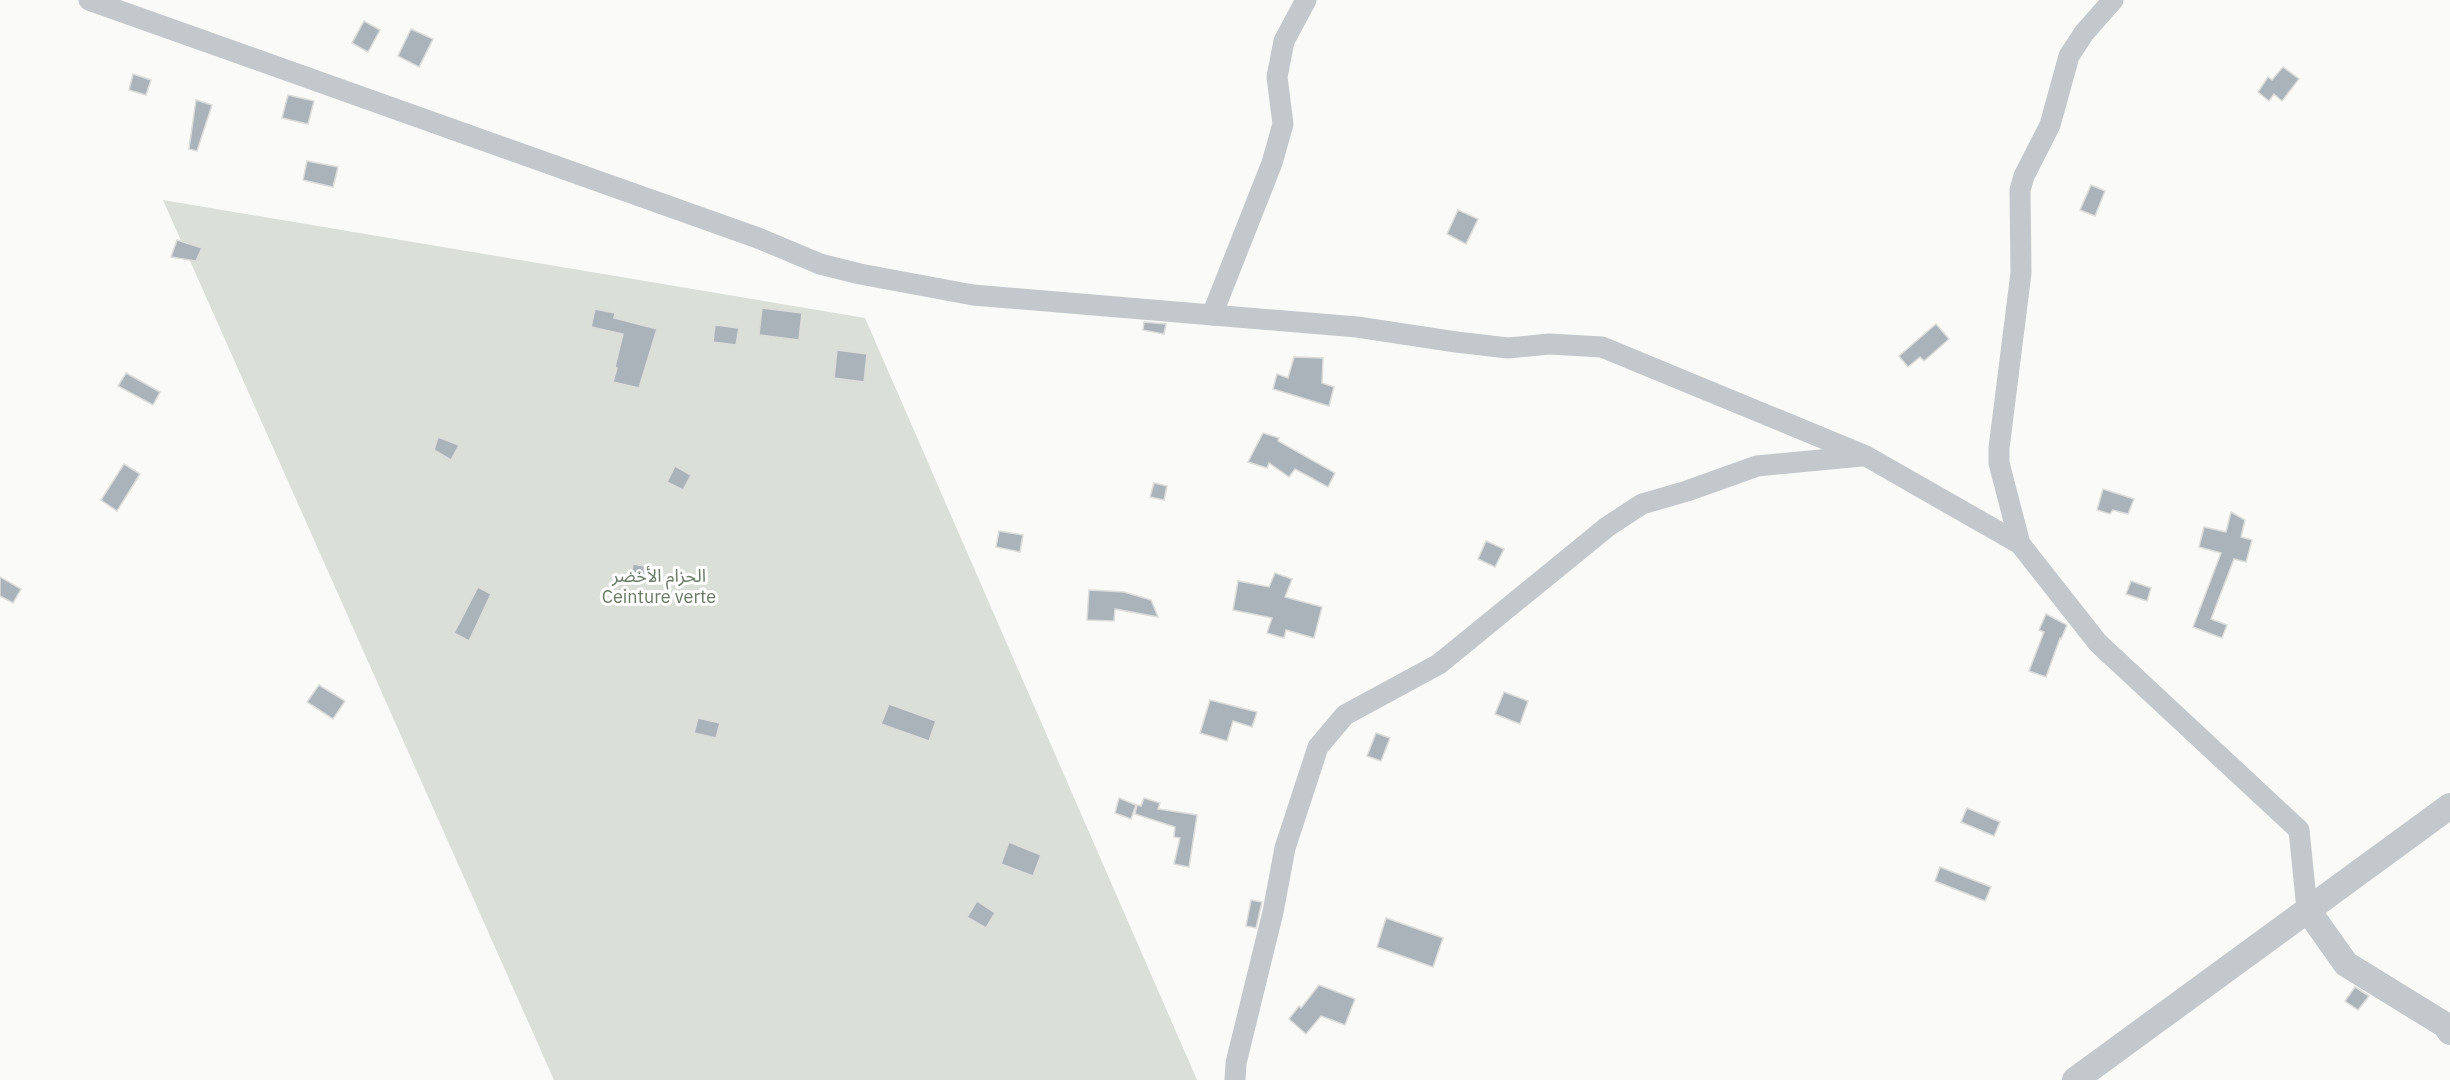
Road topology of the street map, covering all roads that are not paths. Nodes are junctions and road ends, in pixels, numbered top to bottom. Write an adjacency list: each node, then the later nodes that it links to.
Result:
1 (89, 0): 4 (street)
2 (1306, 0): 4 (street)
3 (2113, 0): 6 (street)
4 (1212, 315): 5 (street)
5 (1866, 456): 6 (street); 10 (street)
6 (2020, 544): 8 (street)
7 (2450, 807): 8 (street)
8 (2307, 909): 9 (street); 11 (street)
9 (2450, 1032)
10 (1235, 1080)
11 (2075, 1080)

